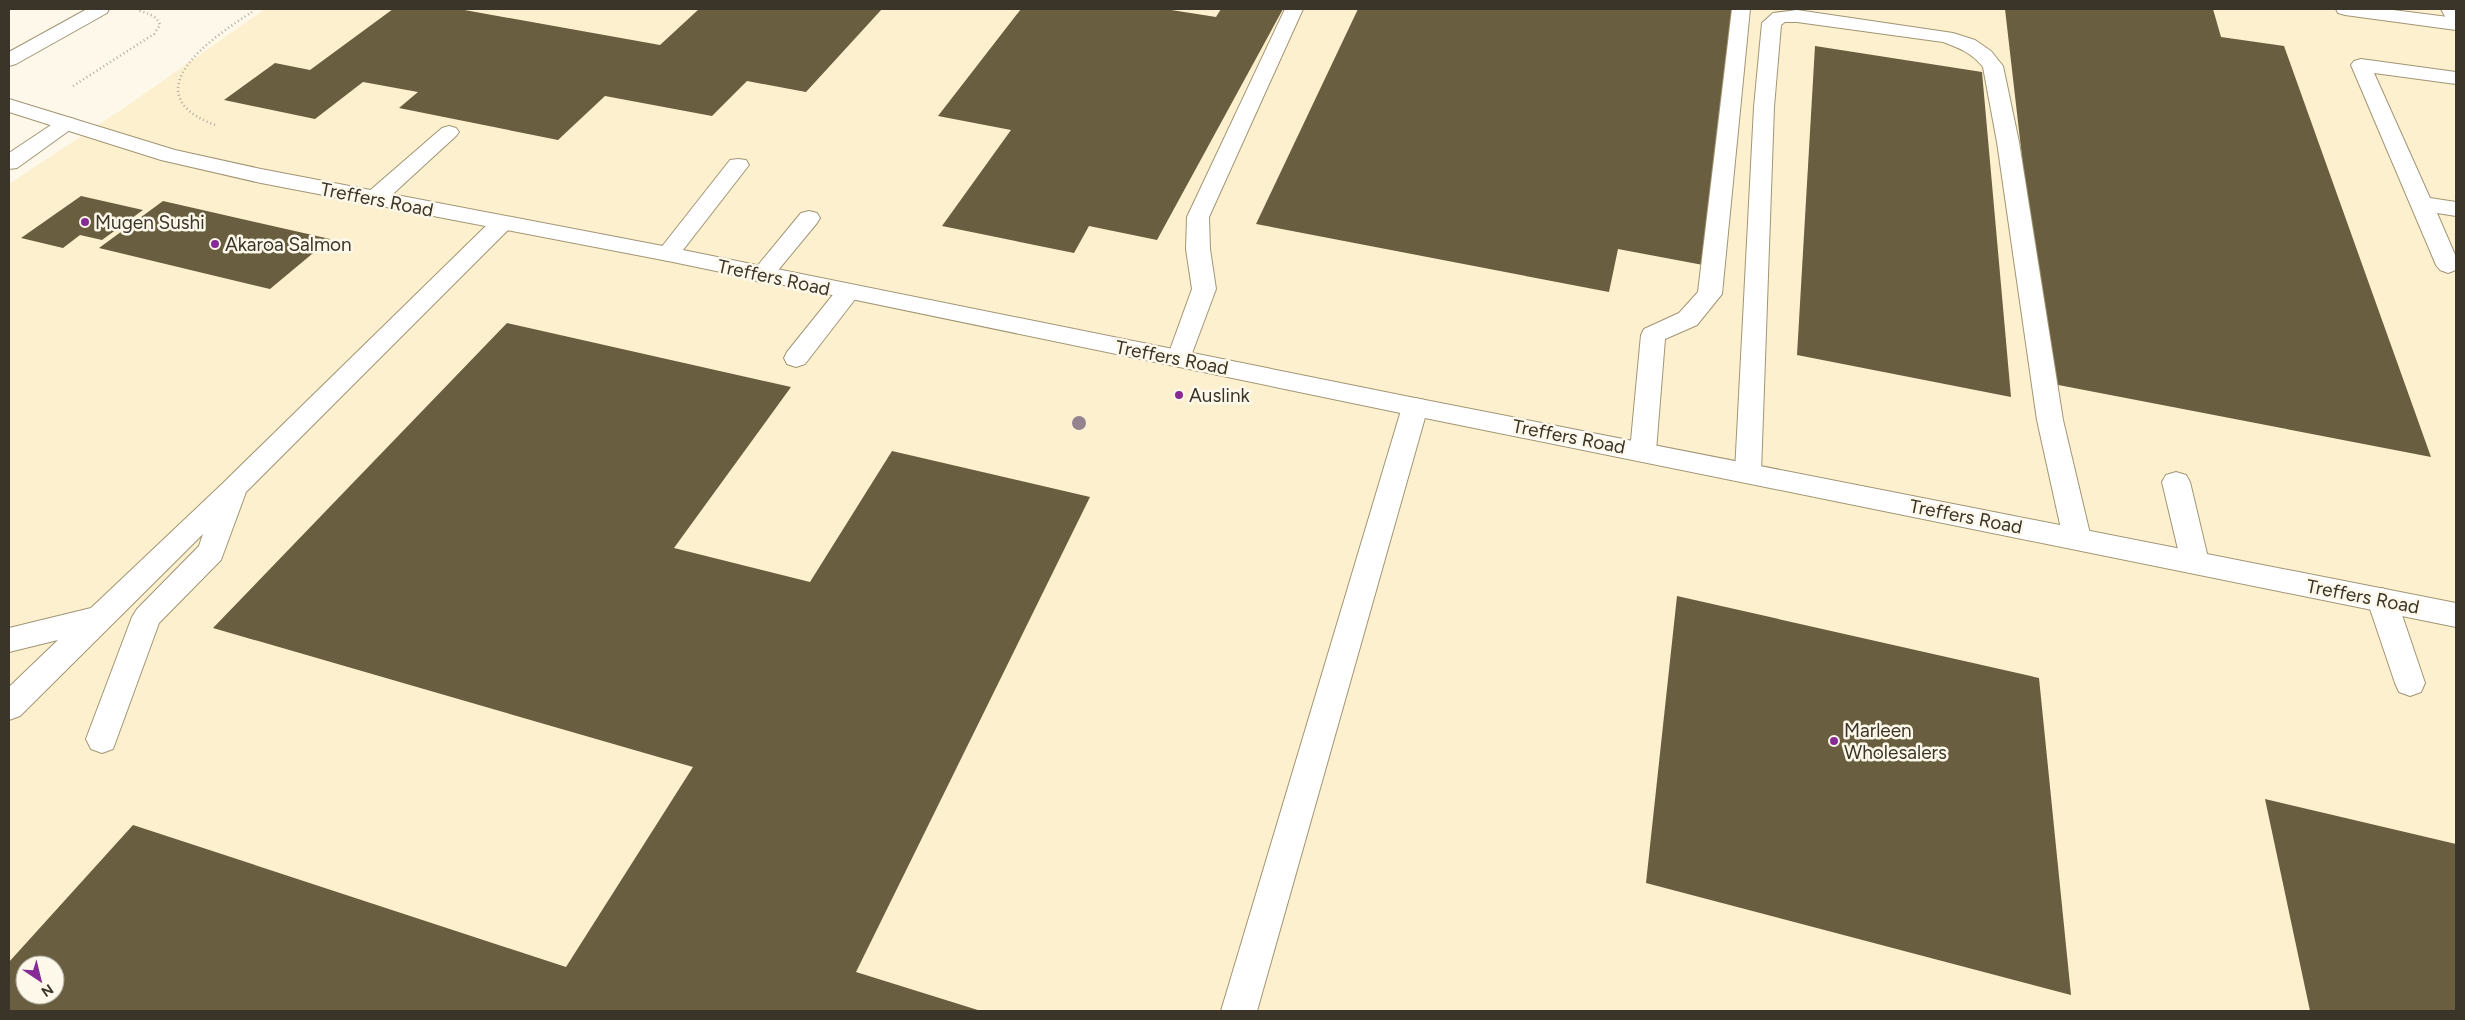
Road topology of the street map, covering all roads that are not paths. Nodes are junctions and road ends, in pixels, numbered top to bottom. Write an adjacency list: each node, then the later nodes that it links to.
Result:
1 (100, 9): 8 (street)
2 (1294, 9): 25 (street)
3 (1741, 9): 27 (street)
4 (2345, 9): 7 (street)
5 (2450, 9): 6 (street)
6 (2456, 20)
7 (2456, 24)
8 (9, 60)
9 (2456, 78): 16 (street)
10 (9, 105): 11 (street, Treffers Road)
11 (67, 123): 13 (street); 15 (street, Treffers Road)
12 (449, 132): 15 (street)
13 (9, 162)
14 (738, 165): 20 (street)
15 (374, 198): 19 (street, Treffers Road)
16 (2422, 204): 17 (street); 21 (street)
17 (2456, 209)
18 (808, 218): 22 (street)
19 (502, 223): 20 (street, Treffers Road); 30 (street)
20 (668, 254): 22 (street, Treffers Road)
21 (2448, 265)
22 (762, 275): 23 (street, Treffers Road)
23 (848, 292): 24 (street); 25 (street, Treffers Road)
24 (796, 358)
25 (1179, 358): 26 (street, Treffers Road)
26 (1415, 407): 27 (street, Treffers Road); 40 (street)
27 (1644, 451): 28 (street, Treffers Road)
28 (1748, 472): 31 (street, Treffers Road); 31 (street)
29 (2176, 482): 32 (street)
30 (234, 487): 35 (street); 39 (street)
31 (2077, 538): 32 (street, Treffers Road)
32 (2195, 562): 33 (street, Treffers Road)
33 (2382, 600): 34 (street, Treffers Road); 37 (street)
34 (2456, 615)
35 (100, 618): 36 (street); 38 (street)
36 (9, 640)
37 (2410, 683)
38 (9, 707)
39 (102, 739)
40 (1238, 1011)

